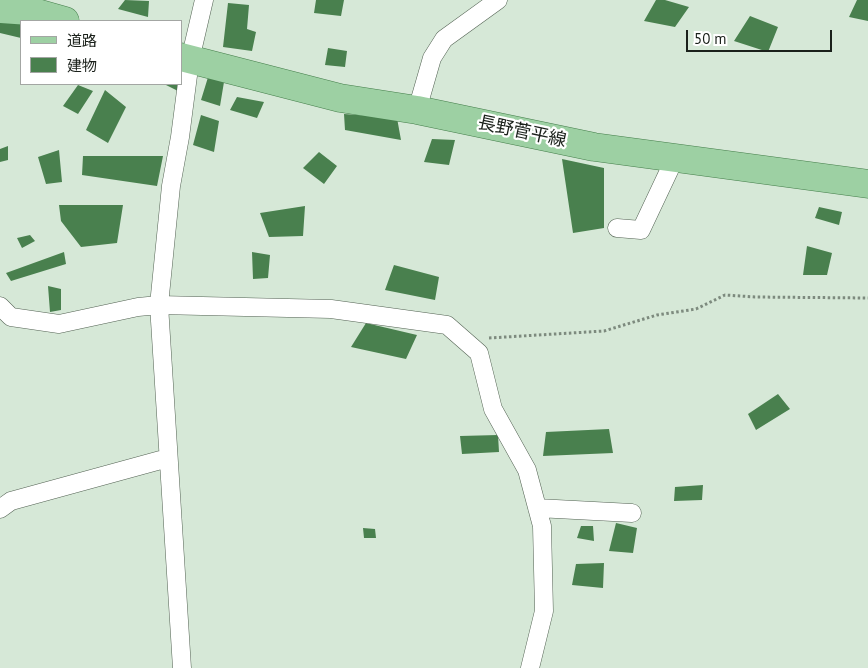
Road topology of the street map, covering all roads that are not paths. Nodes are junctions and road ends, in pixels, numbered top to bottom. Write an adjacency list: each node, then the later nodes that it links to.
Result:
1 (204, 0): 5 (street)
2 (498, 0): 6 (street)
3 (0, 9): 4 (main road)
4 (62, 20)
5 (186, 59): 6 (main road, 長野菅平線); 10 (street)
6 (417, 110): 7 (main road, 長野菅平線)
7 (674, 158): 8 (main road, 長野菅平線); 9 (street)
8 (868, 184)
9 (617, 228)
10 (159, 305): 11 (street); 12 (street); 13 (street)
11 (0, 306)
12 (168, 458): 14 (street); 16 (street)
13 (537, 508): 15 (street); 17 (street)
14 (0, 509)
15 (632, 513)
16 (182, 668)
17 (530, 668)

